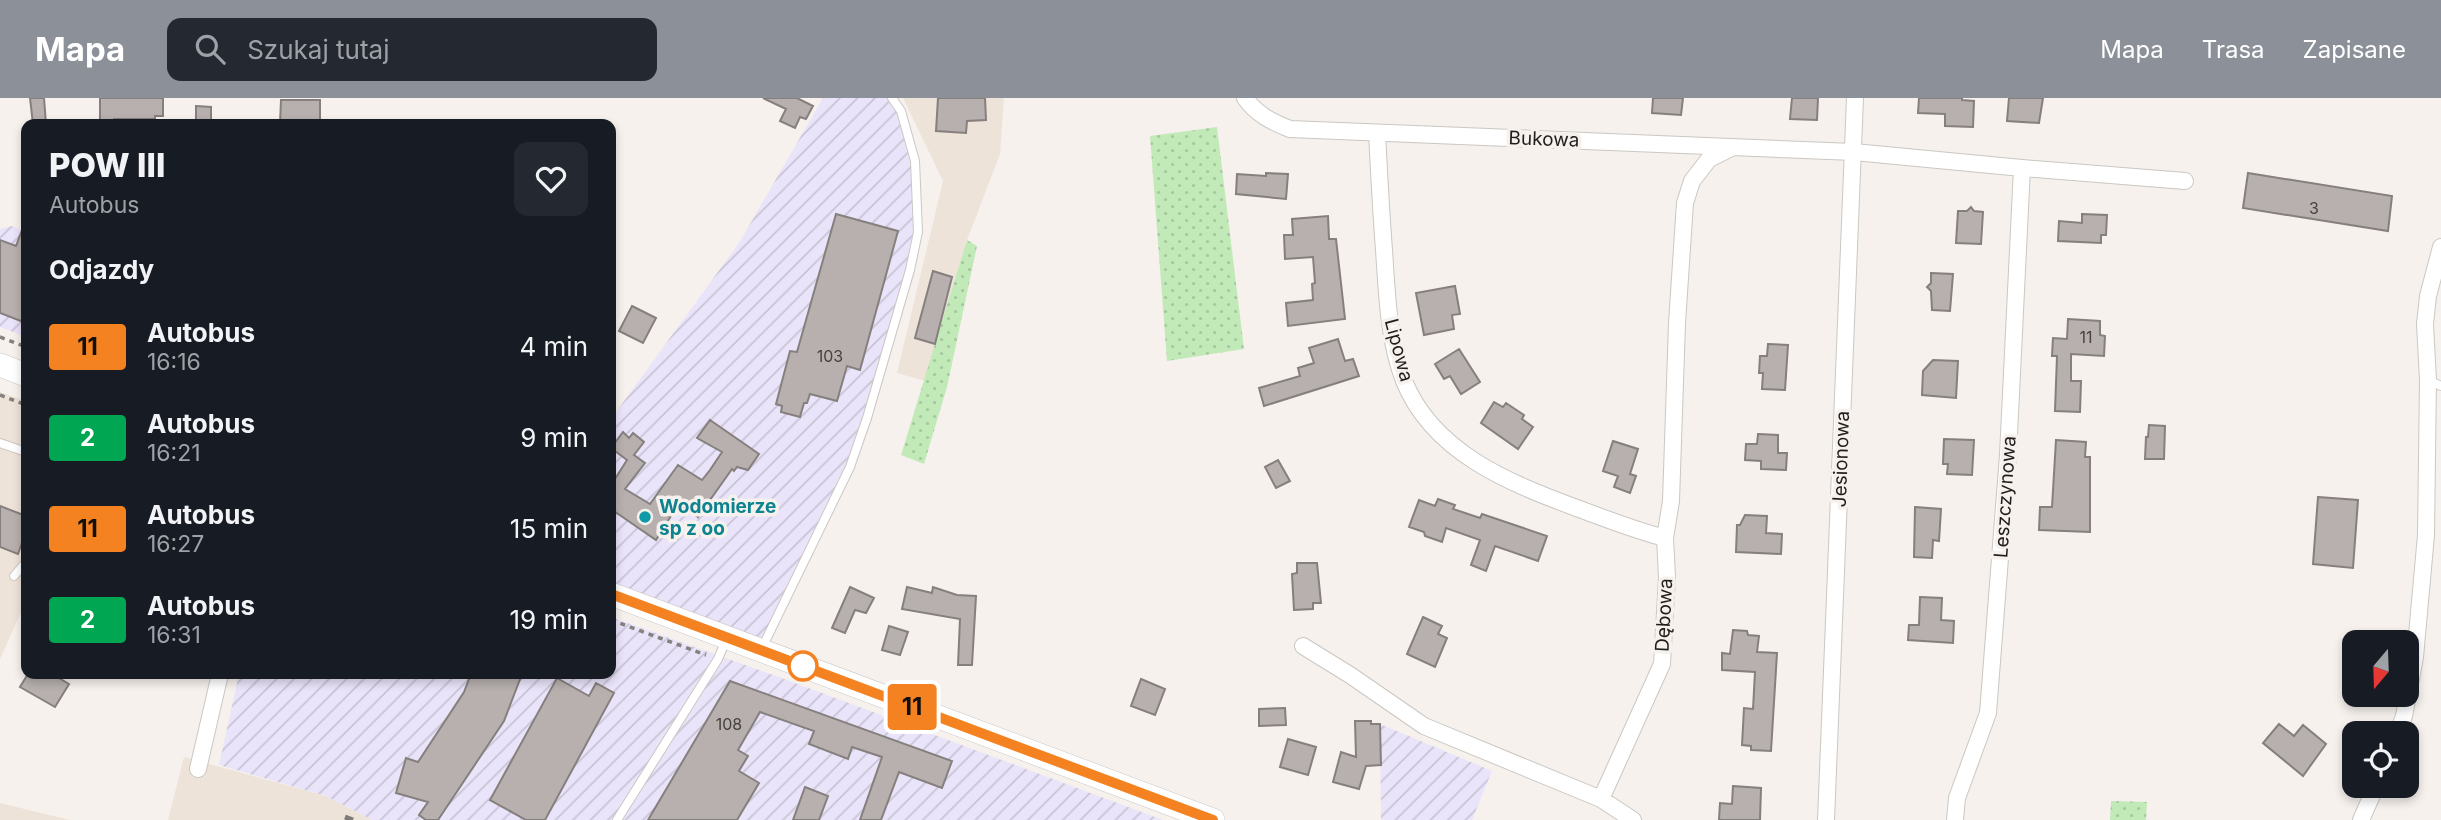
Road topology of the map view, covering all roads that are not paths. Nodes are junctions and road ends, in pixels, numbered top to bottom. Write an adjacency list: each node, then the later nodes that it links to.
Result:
1 (892, 98): 21 (lane)
2 (1245, 98): 4 (street, Bukowa)
3 (1855, 98): 6 (street, Jesionowa)
4 (1377, 133): 5 (street, Bukowa); 15 (street, Lipowa)
5 (1733, 147): 6 (street, Bukowa); 15 (street, Dębowa)
6 (1854, 152): 7 (street); 30 (street, Jesionowa)
7 (2022, 169): 8 (street); 31 (street, Leszczynowa)
8 (2185, 181)
9 (2441, 247): 12 (street)
10 (0, 365): 11 (main road)
11 (21, 373)
12 (2434, 383): 23 (street)
13 (0, 443): 14 (lane)
14 (21, 450)
15 (1665, 538): 26 (street, Dębowa)
16 (21, 568): 17 (lane)
17 (14, 576)
18 (616, 596): 19 (main road)
19 (727, 637): 21 (main road); 27 (lane)
20 (1303, 646): 26 (street)
21 (762, 650): 28 (main road)
22 (219, 679): 24 (street)
23 (2402, 721)
24 (198, 769)
25 (2371, 798): 32 (street)
26 (1601, 799): 29 (street)
27 (617, 820)
28 (1213, 820)
29 (1633, 820)
30 (1826, 820)
31 (1955, 820)
32 (2361, 820)

